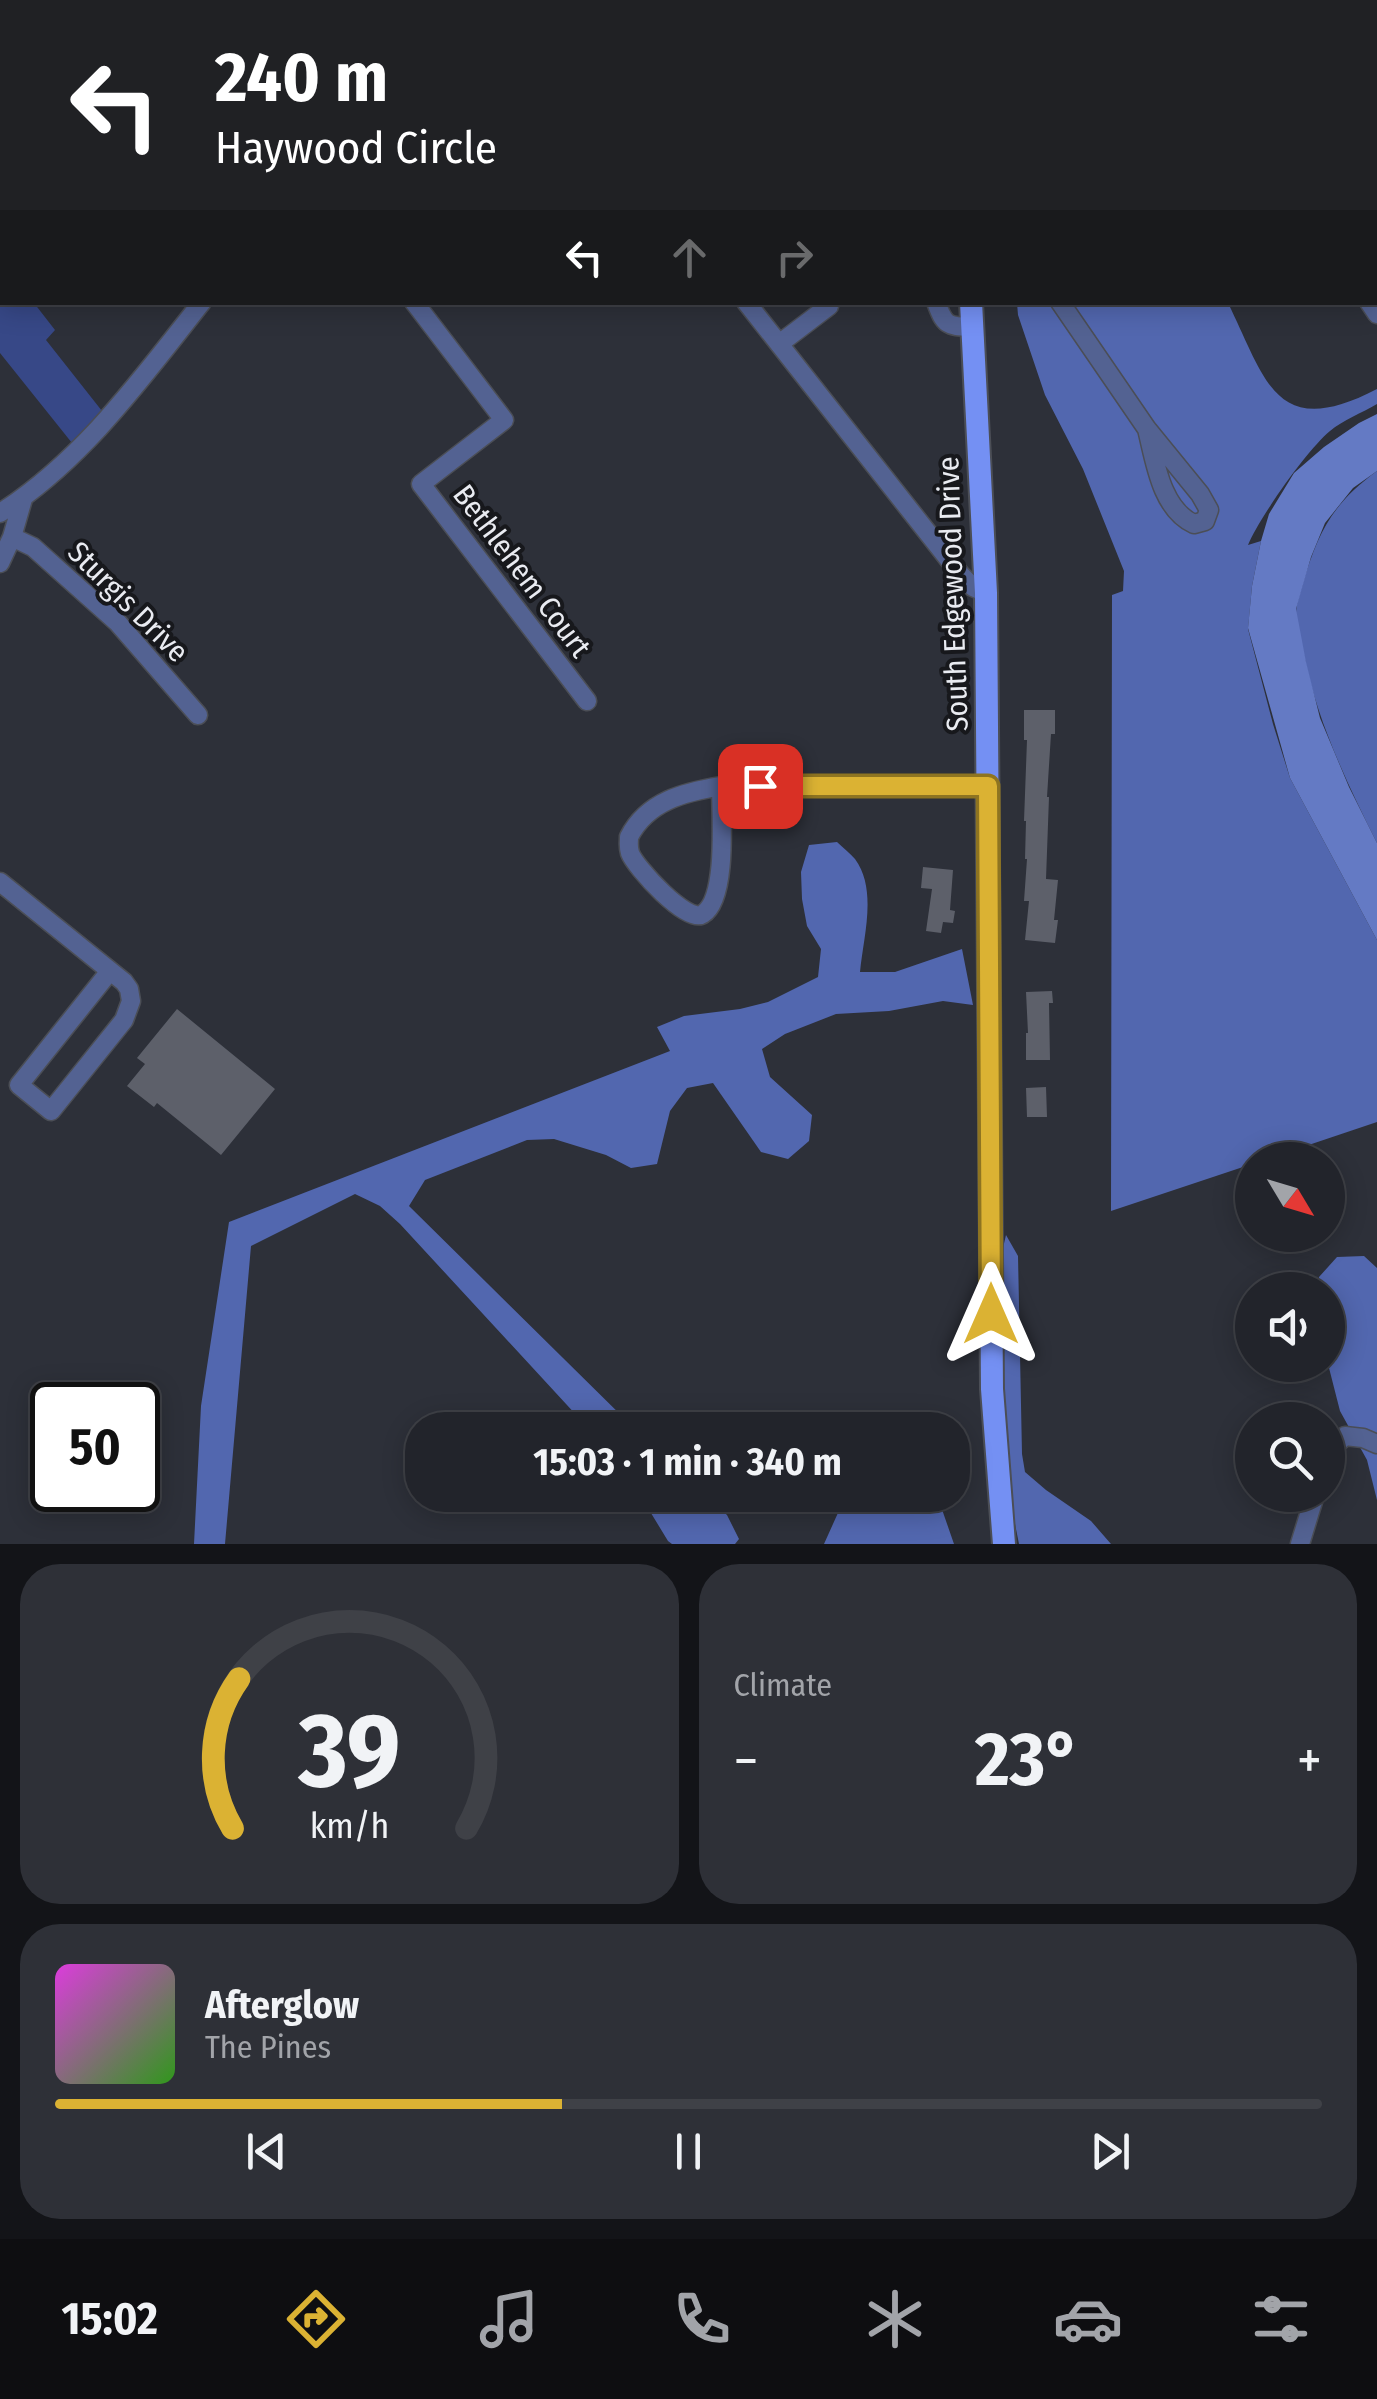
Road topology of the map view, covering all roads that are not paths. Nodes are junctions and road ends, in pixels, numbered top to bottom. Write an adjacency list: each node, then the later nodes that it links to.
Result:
1 (200, 305): 11 (street)
2 (416, 305): 16 (street, Bethlehem Court)
3 (748, 305): 9 (street)
4 (937, 305): 8 (street)
5 (971, 305): 8 (main road, South Edgewood Drive)
6 (1062, 305): 10 (street)
7 (830, 306): 9 (street)
8 (973, 327): 15 (main road, South Edgewood Drive)
9 (779, 344): 15 (street)
10 (1147, 430): 10 (street)
11 (23, 498): 12 (street); 13 (street)
12 (0, 514)
13 (12, 537): 14 (street); 17 (street, Sturgis Drive)
14 (0, 563)
15 (986, 593): 19 (main road, South Edgewood Drive)
16 (587, 701)
17 (198, 715)
18 (721, 786): 18 (street); 19 (street)
19 (988, 786): 25 (main road, South Edgewood Drive)
20 (0, 882): 21 (street)
21 (110, 971): 21 (street)
22 (1345, 1436): 23 (street)
23 (1377, 1444)
24 (1310, 1512): 26 (street)
25 (1004, 1544)
26 (1300, 1544)

